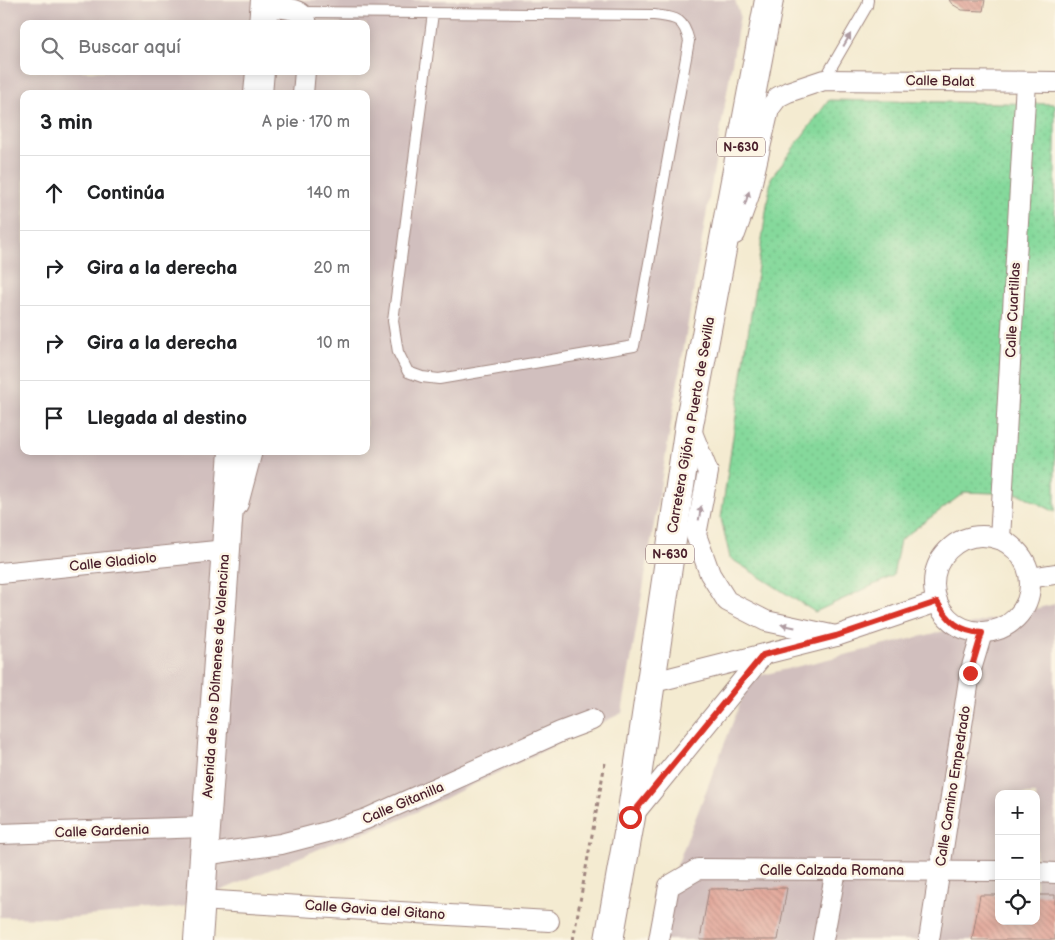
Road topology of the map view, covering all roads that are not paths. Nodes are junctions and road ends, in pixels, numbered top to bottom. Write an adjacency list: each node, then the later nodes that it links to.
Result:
1 (769, 0): 13 (main road, Carretera Gijón a Puerto de Sevilla / N-630)
2 (868, 0): 8 (lane, one-way to 2)
3 (264, 10): 5 (street)
4 (433, 13): 4 (lane); 5 (lane)
5 (304, 18)
6 (260, 75): 11 (main road)
7 (304, 75): 12 (street)
8 (824, 80): 9 (street, Calle Balat); 13 (street, Calle Balat, one-way to 8)
9 (1026, 82): 10 (street, Calle Balat); 17 (street, Calle Cuartillas)
10 (1055, 82)
11 (258, 90)
12 (303, 90)
13 (714, 293): 14 (main road, Carretera Gijón a Puerto de Sevilla / N-630)
14 (689, 425): 24 (street, one-way to 14); 26 (main road, Carretera Gijón a Puerto de Sevilla / N-630)
15 (233, 455): 18 (main road, Avenida de los Dólmenes de Valencina)
16 (251, 455): 18 (street)
17 (1000, 539): 21 (street); 22 (street)
18 (226, 547): 19 (street, Calle Gladiolo); 29 (main road, Avenida de los Dólmenes de Valencina)
19 (0, 573)
20 (1055, 574): 21 (street)
21 (1030, 578): 23 (street)
22 (937, 602): 23 (street); 24 (street)
23 (982, 633): 33 (street, Calle Camino Empedrado)
24 (836, 636): 25 (street)
25 (763, 655): 26 (street); 28 (street)
26 (650, 684): 28 (main road, Carretera Gijón a Puerto de Sevilla / N-630)
27 (592, 720): 31 (street, Calle Gitanilla)
28 (630, 817): 40 (main road, Carretera Gijón a Puerto de Sevilla / N-630)
29 (205, 827): 30 (street, Calle Gardenia); 31 (main road, Avenida de los Dólmenes de Valencina)
30 (0, 834)
31 (204, 855): 37 (main road, Avenida de los Dólmenes de Valencina)
32 (836, 870): 33 (street, Calle Calzada Romana); 41 (street, Calle Calzada Romana); 42 (street)
33 (940, 870): 34 (street, Calle Calzada Romana); 43 (street, Calle Camino Empedrado)
34 (995, 872)
35 (1040, 872): 36 (street)
36 (1055, 873)
37 (200, 900): 38 (street, Calle Gavia del Gitano); 39 (main road, Avenida de los Dólmenes de Valencina)
38 (550, 921)
39 (198, 940)
40 (609, 940)
41 (659, 940)
42 (823, 940)
43 (929, 940)

